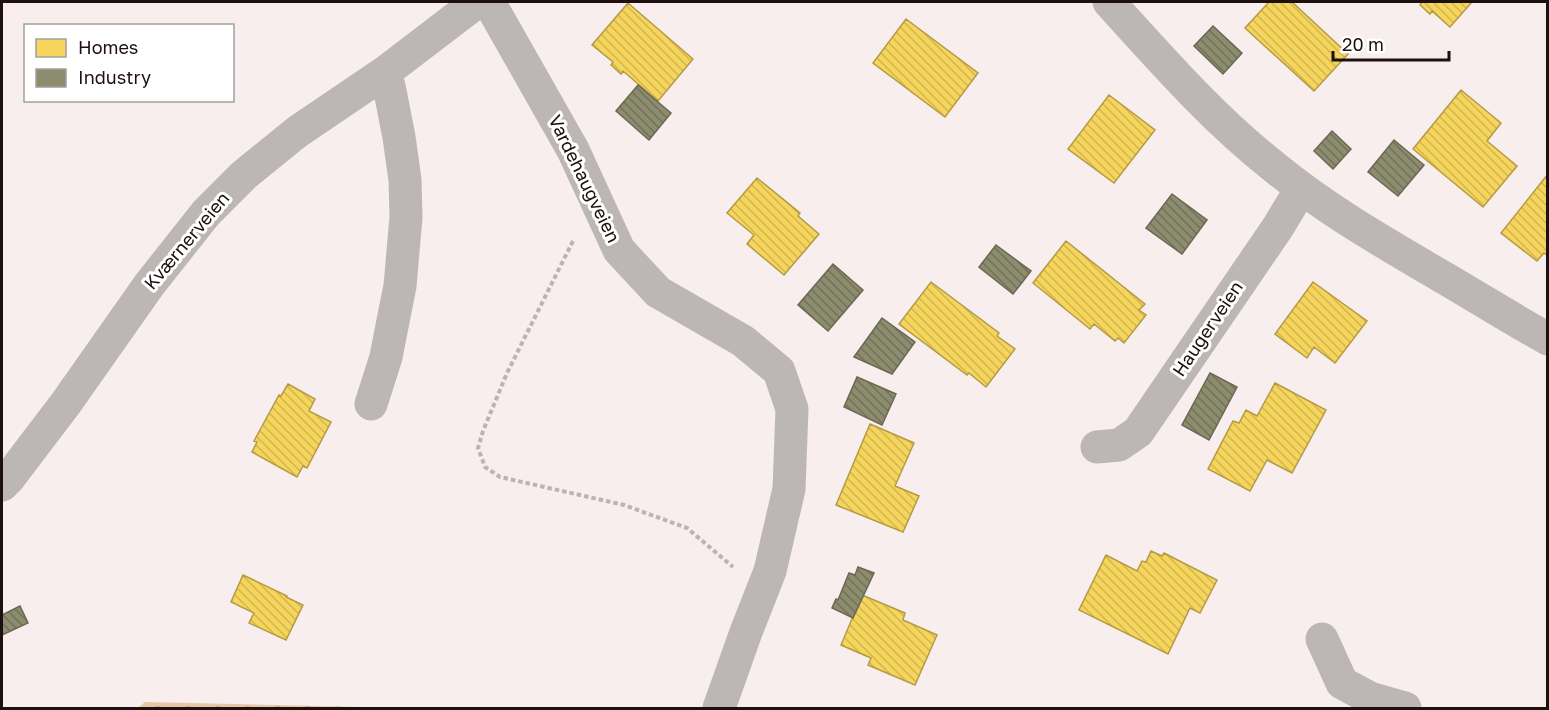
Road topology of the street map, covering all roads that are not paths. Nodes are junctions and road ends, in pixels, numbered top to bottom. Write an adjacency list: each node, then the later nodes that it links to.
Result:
1 (477, 2): 4 (street, Kværnerveien)
2 (489, 2): 11 (street, Vardehaugveien)
3 (1109, 2): 5 (street)
4 (384, 73): 7 (street); 9 (street, Kværnerveien)
5 (1301, 189): 6 (street); 8 (street, Haugerveien)
6 (1548, 339)
7 (371, 404)
8 (1097, 447)
9 (2, 485)
10 (1322, 639): 12 (street)
11 (719, 708)
12 (1405, 708)

